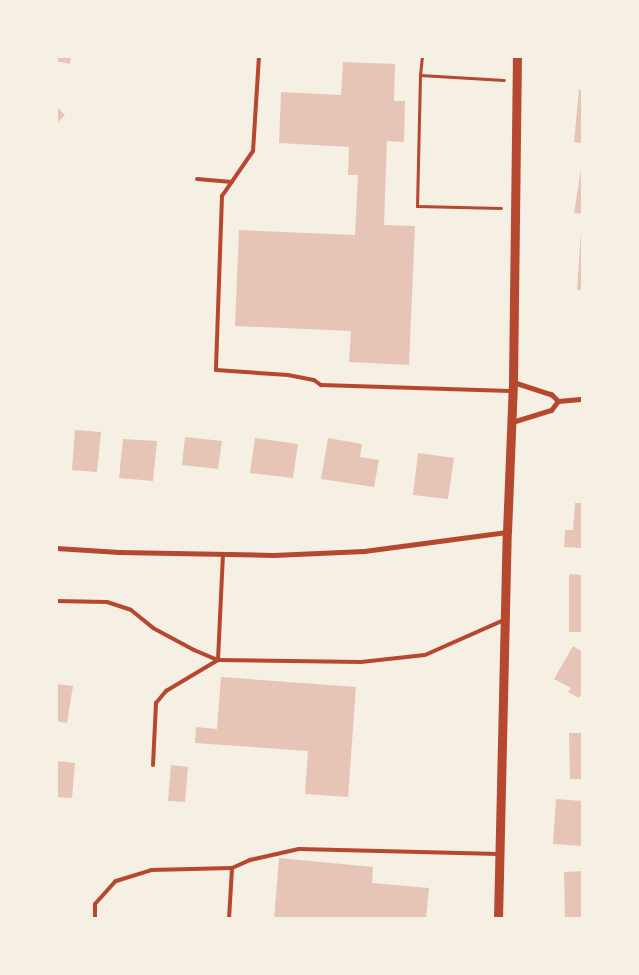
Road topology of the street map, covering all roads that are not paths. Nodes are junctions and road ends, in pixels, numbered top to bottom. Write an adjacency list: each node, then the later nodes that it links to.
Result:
1 (259, 56): 4 (lane)
2 (517, 56): 5 (street)
3 (197, 179): 4 (lane)
4 (232, 182): 5 (lane)
5 (513, 387): 7 (street); 8 (street)
6 (583, 399): 7 (street)
7 (558, 401): 8 (street)
8 (512, 422): 9 (street)
9 (507, 532): 11 (street); 13 (street)
10 (56, 548): 11 (street)
11 (223, 554): 14 (lane)
12 (56, 601): 14 (lane)
13 (505, 619): 14 (lane); 16 (street)
14 (218, 660): 15 (lane)
15 (153, 765)
16 (500, 854): 17 (lane); 20 (street)
17 (232, 868): 18 (lane); 19 (lane)
18 (95, 919)
19 (229, 919)
20 (498, 919)

